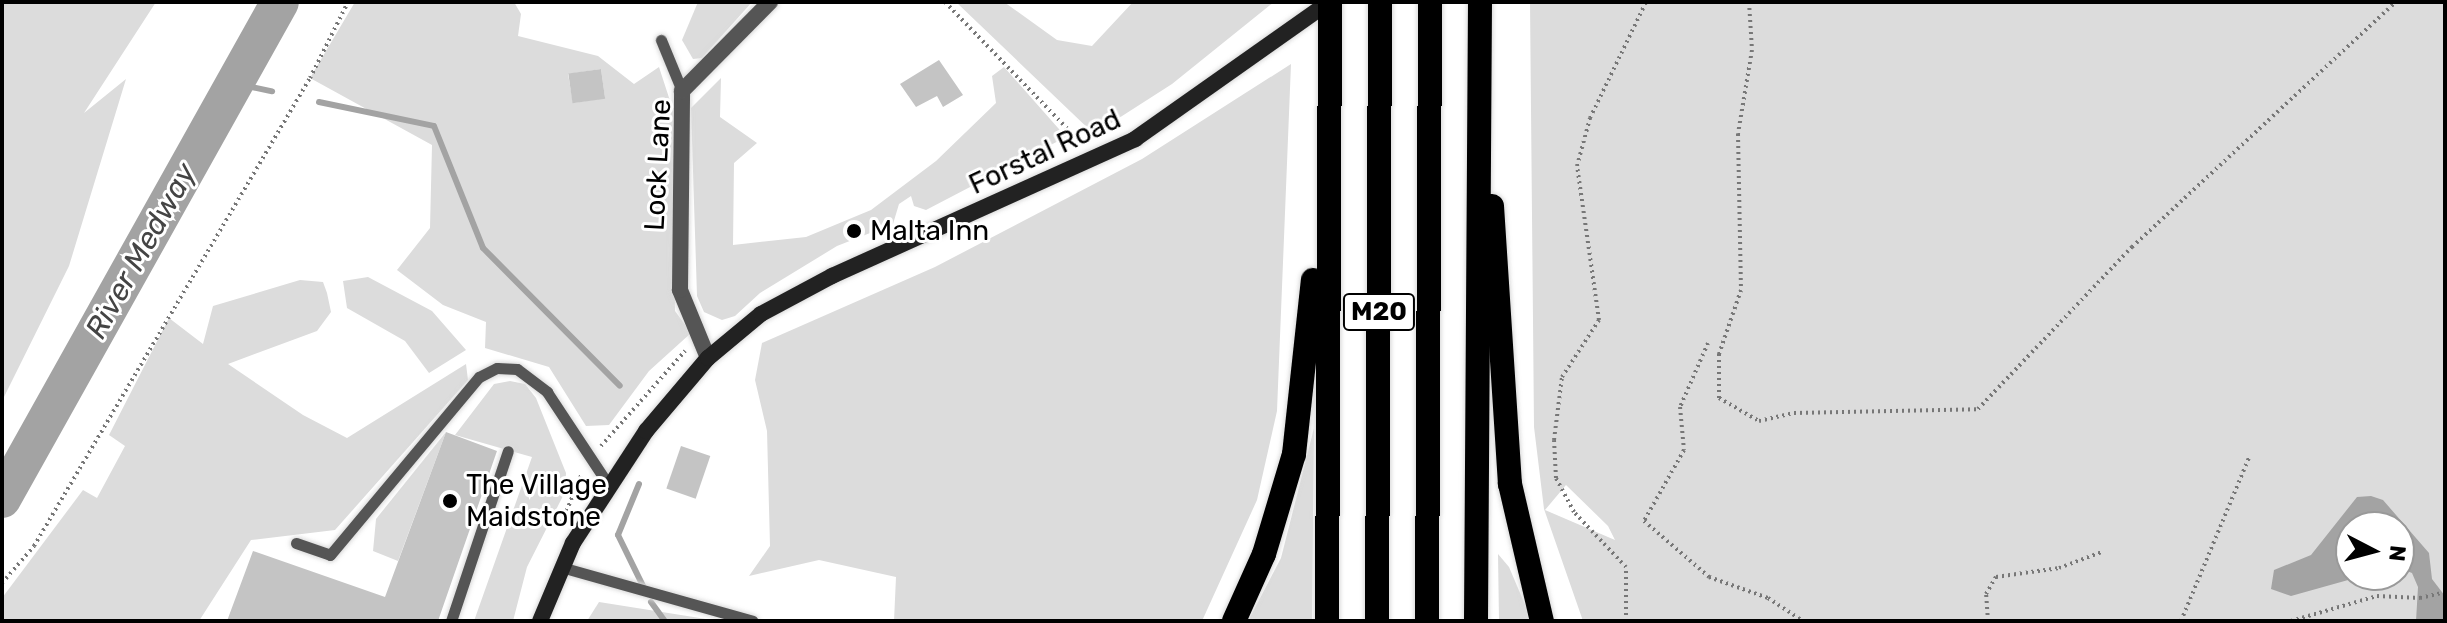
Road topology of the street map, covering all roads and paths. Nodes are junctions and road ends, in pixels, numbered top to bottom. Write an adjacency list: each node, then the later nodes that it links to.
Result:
1 (348, 2): 25 (path)
2 (770, 2): 13 (street, Lock Lane)
3 (945, 2): 14 (path)
4 (1380, 2): 32 (highway, M20)
5 (1430, 2): 33 (highway, M20)
6 (1480, 2): 12 (highway)
7 (1646, 2): 36 (path)
8 (1749, 2): 9 (path)
9 (2396, 2)
10 (1329, 8): 14 (street, Forstal Road); 30 (highway, M20); 31 (highway, M20)
11 (661, 40): 13 (lane)
12 (1480, 52): 34 (highway); 35 (highway)
13 (682, 91): 15 (street, Lock Lane)
14 (1098, 159): 17 (street, Forstal Road)
15 (699, 339): 17 (street, Lock Lane); 20 (path)
16 (1708, 343): 37 (path)
17 (708, 358): 21 (street, Forstal Road)
18 (508, 451): 27 (lane)
19 (2249, 458): 39 (path)
20 (591, 459): 21 (lane); 22 (lane)
21 (608, 484): 24 (street, Forstal Road)
22 (296, 543)
23 (2102, 552): 38 (path)
24 (561, 567): 28 (street, Forstal Road); 29 (lane)
25 (2, 583)
26 (2444, 592): 40 (path)
27 (451, 621)
28 (540, 621)
29 (753, 621)
30 (1234, 621)
31 (1327, 621)
32 (1377, 621)
33 (1427, 621)
34 (1476, 621)
35 (1542, 621)
36 (1626, 621)
37 (1803, 621)
38 (1988, 621)
39 (2181, 621)
40 (2291, 621)

